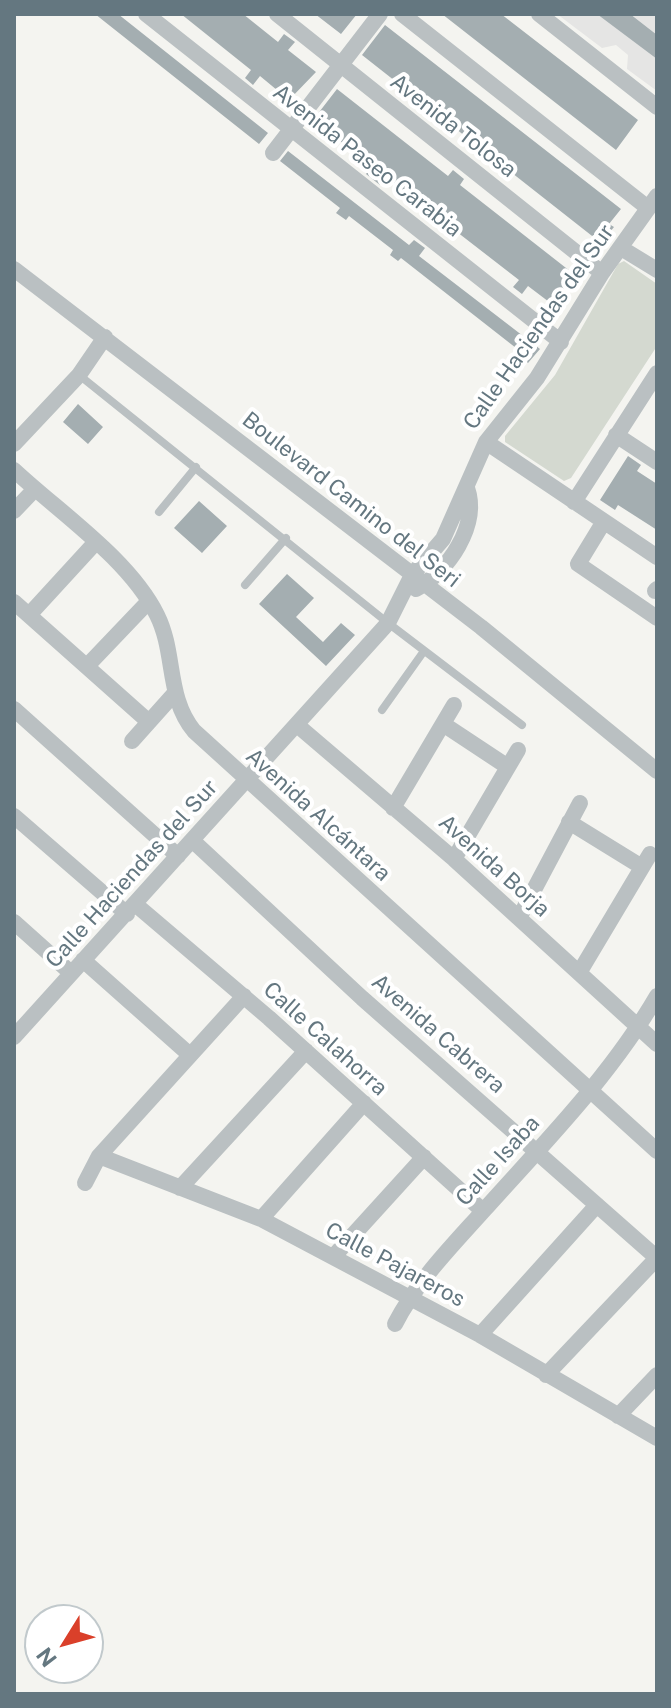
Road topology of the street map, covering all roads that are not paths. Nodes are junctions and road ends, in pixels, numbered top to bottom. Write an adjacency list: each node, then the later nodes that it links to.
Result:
1 (146, 14): 8 (street, Avenida Paseo Carabia)
2 (277, 14): 6 (street, Avenida Tolosa)
3 (380, 14): 6 (street)
4 (402, 14): 10 (street)
5 (539, 14): 7 (street)
6 (338, 64): 8 (street); 14 (street, Avenida Tolosa)
7 (657, 107)
8 (292, 129): 9 (street); 16 (street, Avenida Paseo Carabia)
9 (273, 153)
10 (652, 202): 11 (street, Calle Haciendas del Sur)
11 (621, 248): 13 (street); 14 (street, Calle Haciendas del Sur)
12 (14, 269): 15 (street, Boulevard Camino del Seri)
13 (657, 270)
14 (602, 273): 16 (street, Calle Haciendas del Sur)
15 (105, 337): 18 (street); 33 (street, Boulevard Camino del Seri)
16 (561, 342): 20 (street, Calle Haciendas del Sur)
17 (657, 373): 19 (street)
18 (79, 375): 21 (street); 23 (lane)
19 (616, 435): 22 (street); 26 (street)
20 (486, 442): 26 (street); 33 (street, Calle Haciendas del Sur)
21 (14, 444)
22 (657, 462)
23 (196, 467): 28 (lane); 30 (lane)
24 (14, 470): 25 (street, Avenida Alcántara)
25 (35, 489): 27 (street); 31 (street, Avenida Alcántara)
26 (574, 502): 29 (street)
27 (14, 511)
28 (159, 512)
29 (603, 523): 32 (street); 38 (street)
30 (286, 538): 34 (lane); 39 (lane)
31 (95, 543): 35 (street, Avenida Alcántara); 37 (street)
32 (657, 557)
33 (419, 579): 39 (street, Calle Haciendas del Sur); 53 (street, Boulevard Camino del Seri)
34 (245, 585)
35 (149, 601): 41 (street); 42 (street, Avenida Alcántara)
36 (14, 602): 37 (street)
37 (29, 615): 41 (street)
38 (657, 618)
39 (388, 623): 40 (lane); 48 (street, Calle Haciendas del Sur)
40 (424, 651): 45 (lane); 49 (lane)
41 (87, 666): 46 (street)
42 (174, 694): 46 (street); 54 (street, Avenida Alcántara)
43 (454, 705): 47 (street)
44 (14, 709): 60 (street)
45 (382, 710)
46 (149, 722): 50 (street)
47 (443, 724): 52 (street); 56 (street)
48 (297, 725): 54 (street, Calle Haciendas del Sur); 56 (street, Avenida Borja)
49 (522, 725)
50 (132, 741)
51 (518, 750): 52 (street)
52 (508, 767): 61 (street)
53 (657, 771)
54 (247, 781): 59 (street, Calle Haciendas del Sur); 75 (street, Avenida Alcántara)
55 (580, 803): 58 (street)
56 (393, 808): 61 (street, Avenida Borja)
57 (14, 816): 62 (street, Calle Calahorra)
58 (569, 822): 63 (street); 67 (street)
59 (193, 841): 60 (street, Calle Haciendas del Sur); 77 (street, Avenida Cabrera)
60 (178, 856): 62 (street, Calle Haciendas del Sur)
61 (454, 859): 63 (street, Avenida Borja)
62 (131, 909): 65 (street, Calle Haciendas del Sur); 68 (street, Calle Calahorra)
63 (519, 918): 67 (street, Avenida Borja)
64 (14, 922): 66 (street)
65 (83, 960): 66 (street, Calle Haciendas del Sur); 74 (street)
66 (71, 973): 71 (street, Calle Haciendas del Sur)
67 (579, 973): 70 (street, Avenida Borja)
68 (244, 996): 73 (street, Calle Calahorra); 74 (street)
69 (657, 996): 70 (street, Calle Isaba)
70 (638, 1028): 72 (street, Avenida Borja); 75 (street, Calle Isaba)
71 (14, 1037)
72 (657, 1044)
73 (306, 1051): 76 (street, Calle Calahorra); 82 (street)
74 (190, 1055): 79 (street)
75 (589, 1092): 77 (street, Calle Isaba); 78 (street, Avenida Alcántara)
76 (364, 1103): 80 (street, Calle Calahorra); 85 (street)
77 (537, 1150): 83 (street, Avenida Cabrera); 84 (street, Calle Isaba)
78 (657, 1151)
79 (99, 1156): 81 (street); 82 (street, Calle Pajareros)
80 (424, 1157): 84 (street, Calle Calahorra); 86 (street)
81 (85, 1183)
82 (180, 1188): 85 (street, Calle Pajareros)
83 (597, 1205): 87 (street, Avenida Cabrera); 90 (street)
84 (483, 1211): 88 (street, Calle Isaba)
85 (261, 1219): 86 (street, Calle Pajareros)
86 (334, 1256): 88 (street, Calle Pajareros)
87 (657, 1258): 91 (street)
88 (409, 1297): 89 (street, Calle Isaba); 90 (street, Calle Pajareros)
89 (395, 1324)
90 (480, 1335): 91 (street, Calle Pajareros)
91 (546, 1375): 93 (street, Calle Pajareros)
92 (657, 1375): 93 (street)
93 (618, 1416): 94 (street, Calle Pajareros)
94 (657, 1438)

